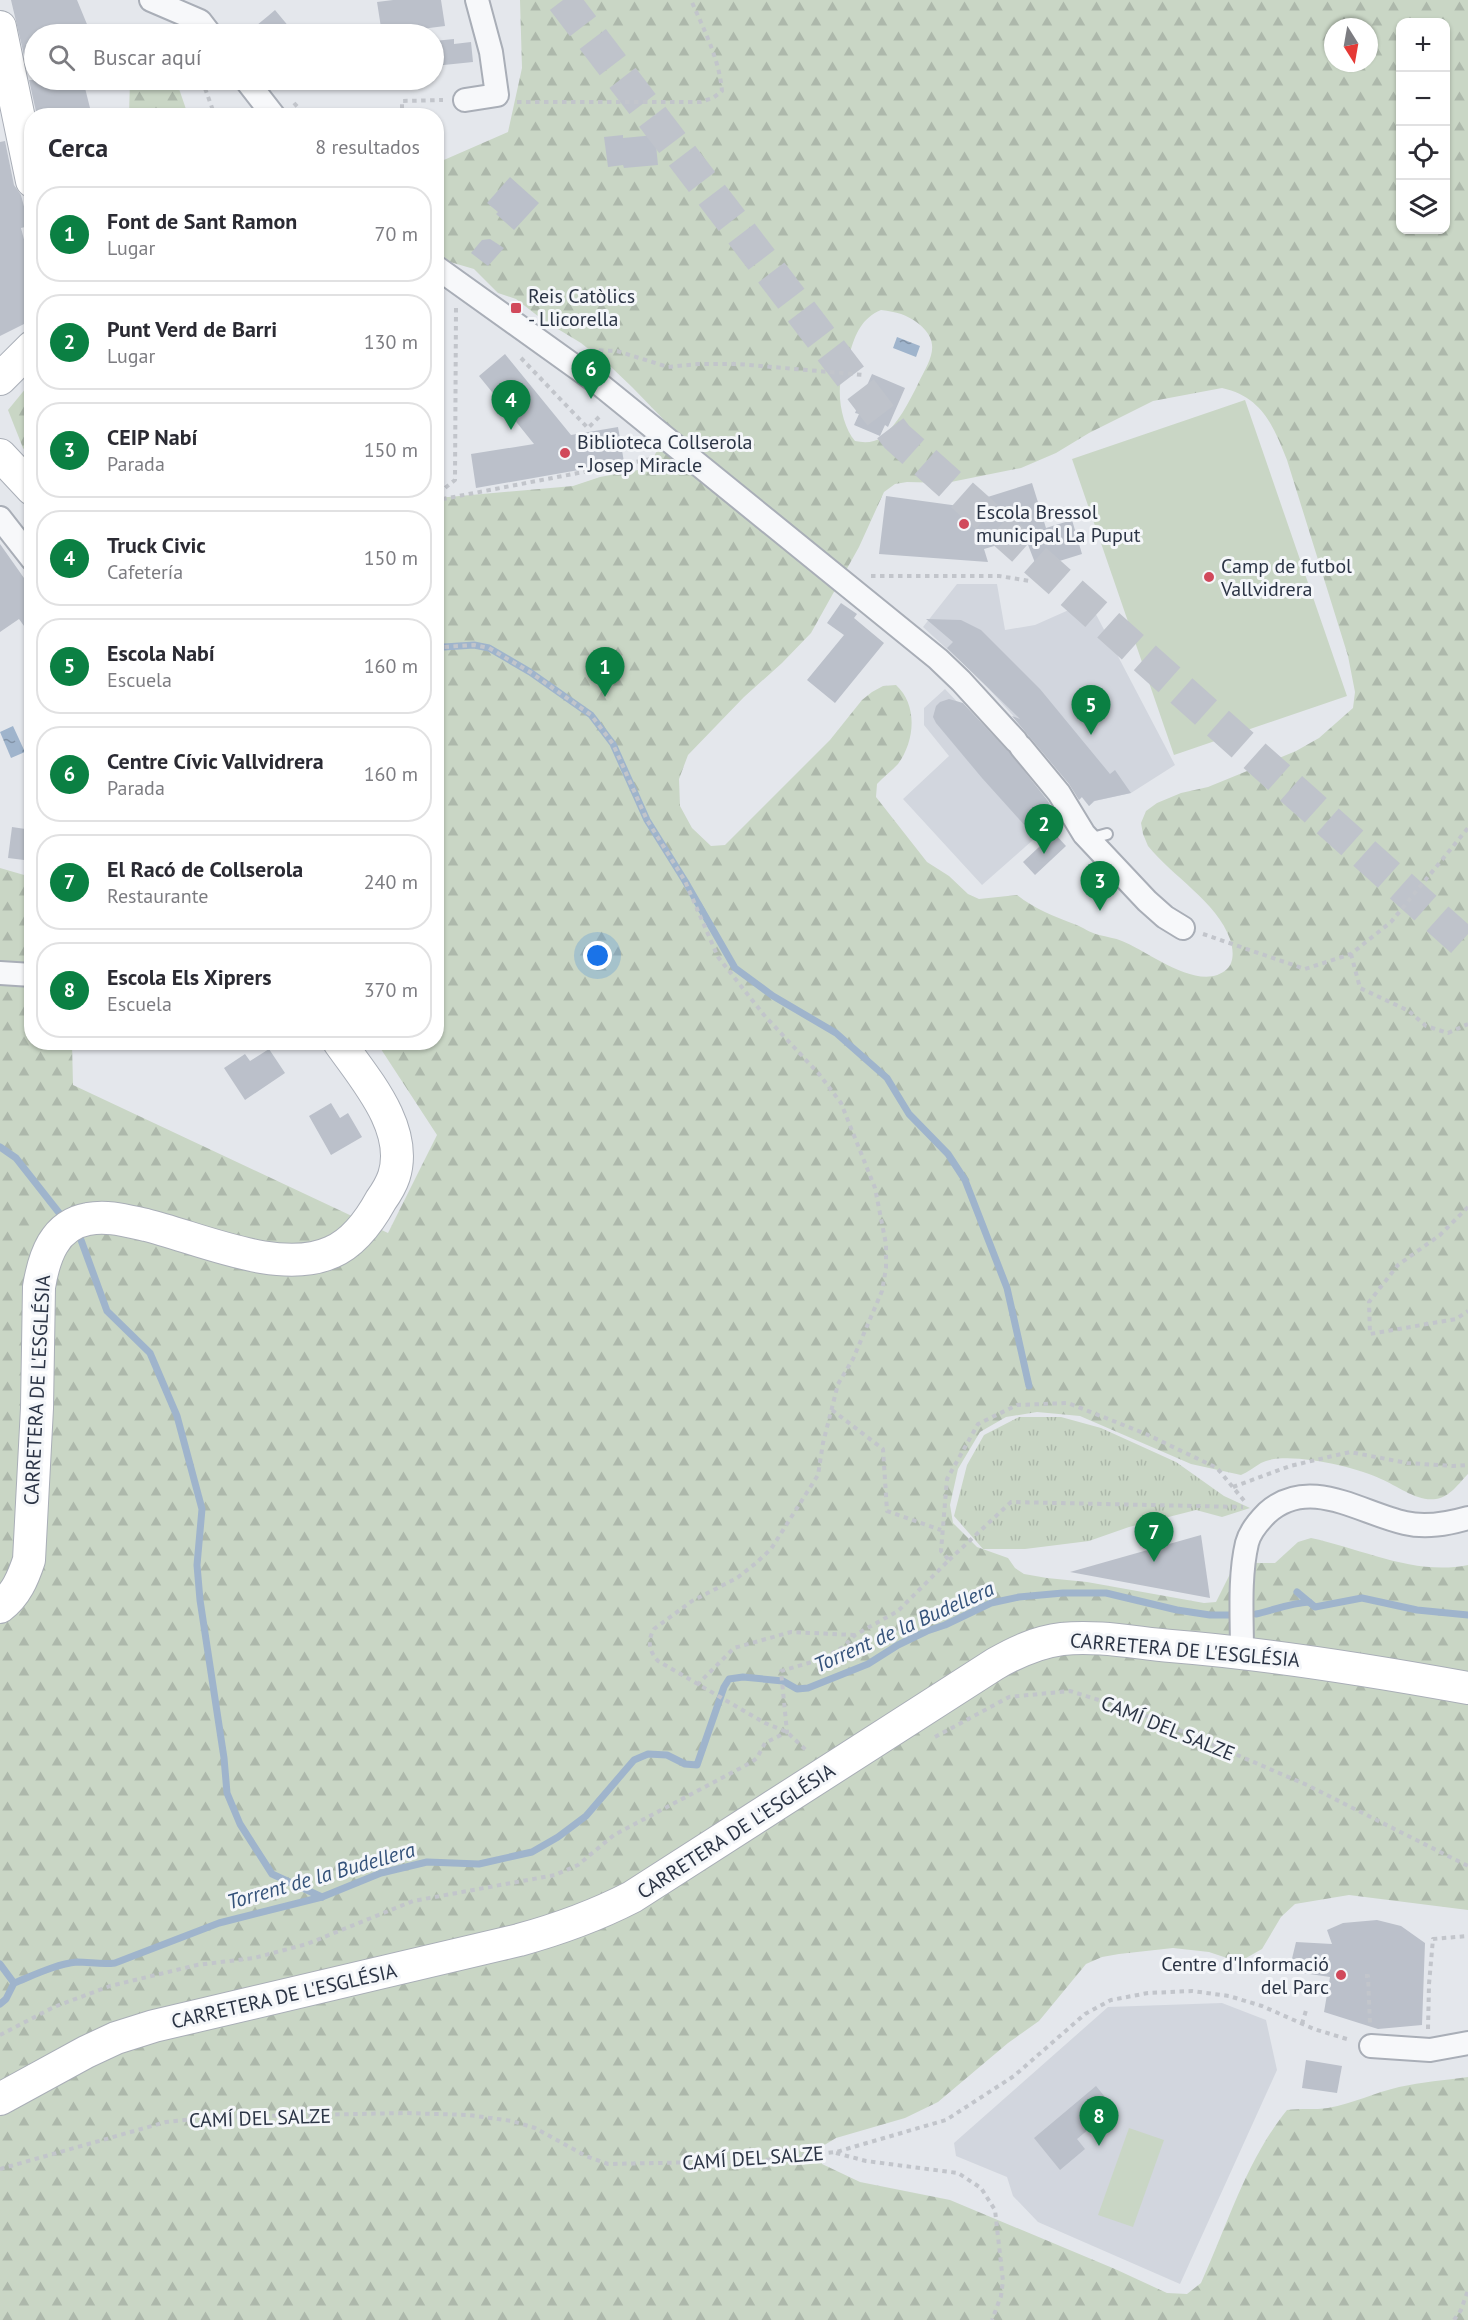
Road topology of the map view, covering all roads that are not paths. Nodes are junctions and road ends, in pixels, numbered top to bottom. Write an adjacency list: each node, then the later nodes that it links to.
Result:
1 (151, 0): 3 (street)
2 (477, 0): 6 (street)
3 (202, 24)
4 (0, 27): 8 (main road)
5 (254, 90): 7 (street)
6 (465, 100)
7 (268, 108)
8 (24, 142)
9 (444, 273): 14 (street)
10 (0, 455): 11 (main road)
11 (24, 480)
12 (0, 518): 13 (street)
13 (24, 549)
14 (1183, 928)
15 (0, 972): 16 (street)
16 (24, 974)
17 (344, 1050): 19 (main road, CARRETERA DE L'ESGLÉSIA)
18 (1468, 1518): 20 (street)
19 (0, 1607)
20 (1242, 1652): 21 (main road, CARRETERA DE L'ESGLÉSIA); 24 (main road, CARRETERA DE L'ESGLÉSIA)
21 (1468, 1688)
22 (1468, 2043): 23 (street)
23 (1371, 2046)
24 (0, 2099)

